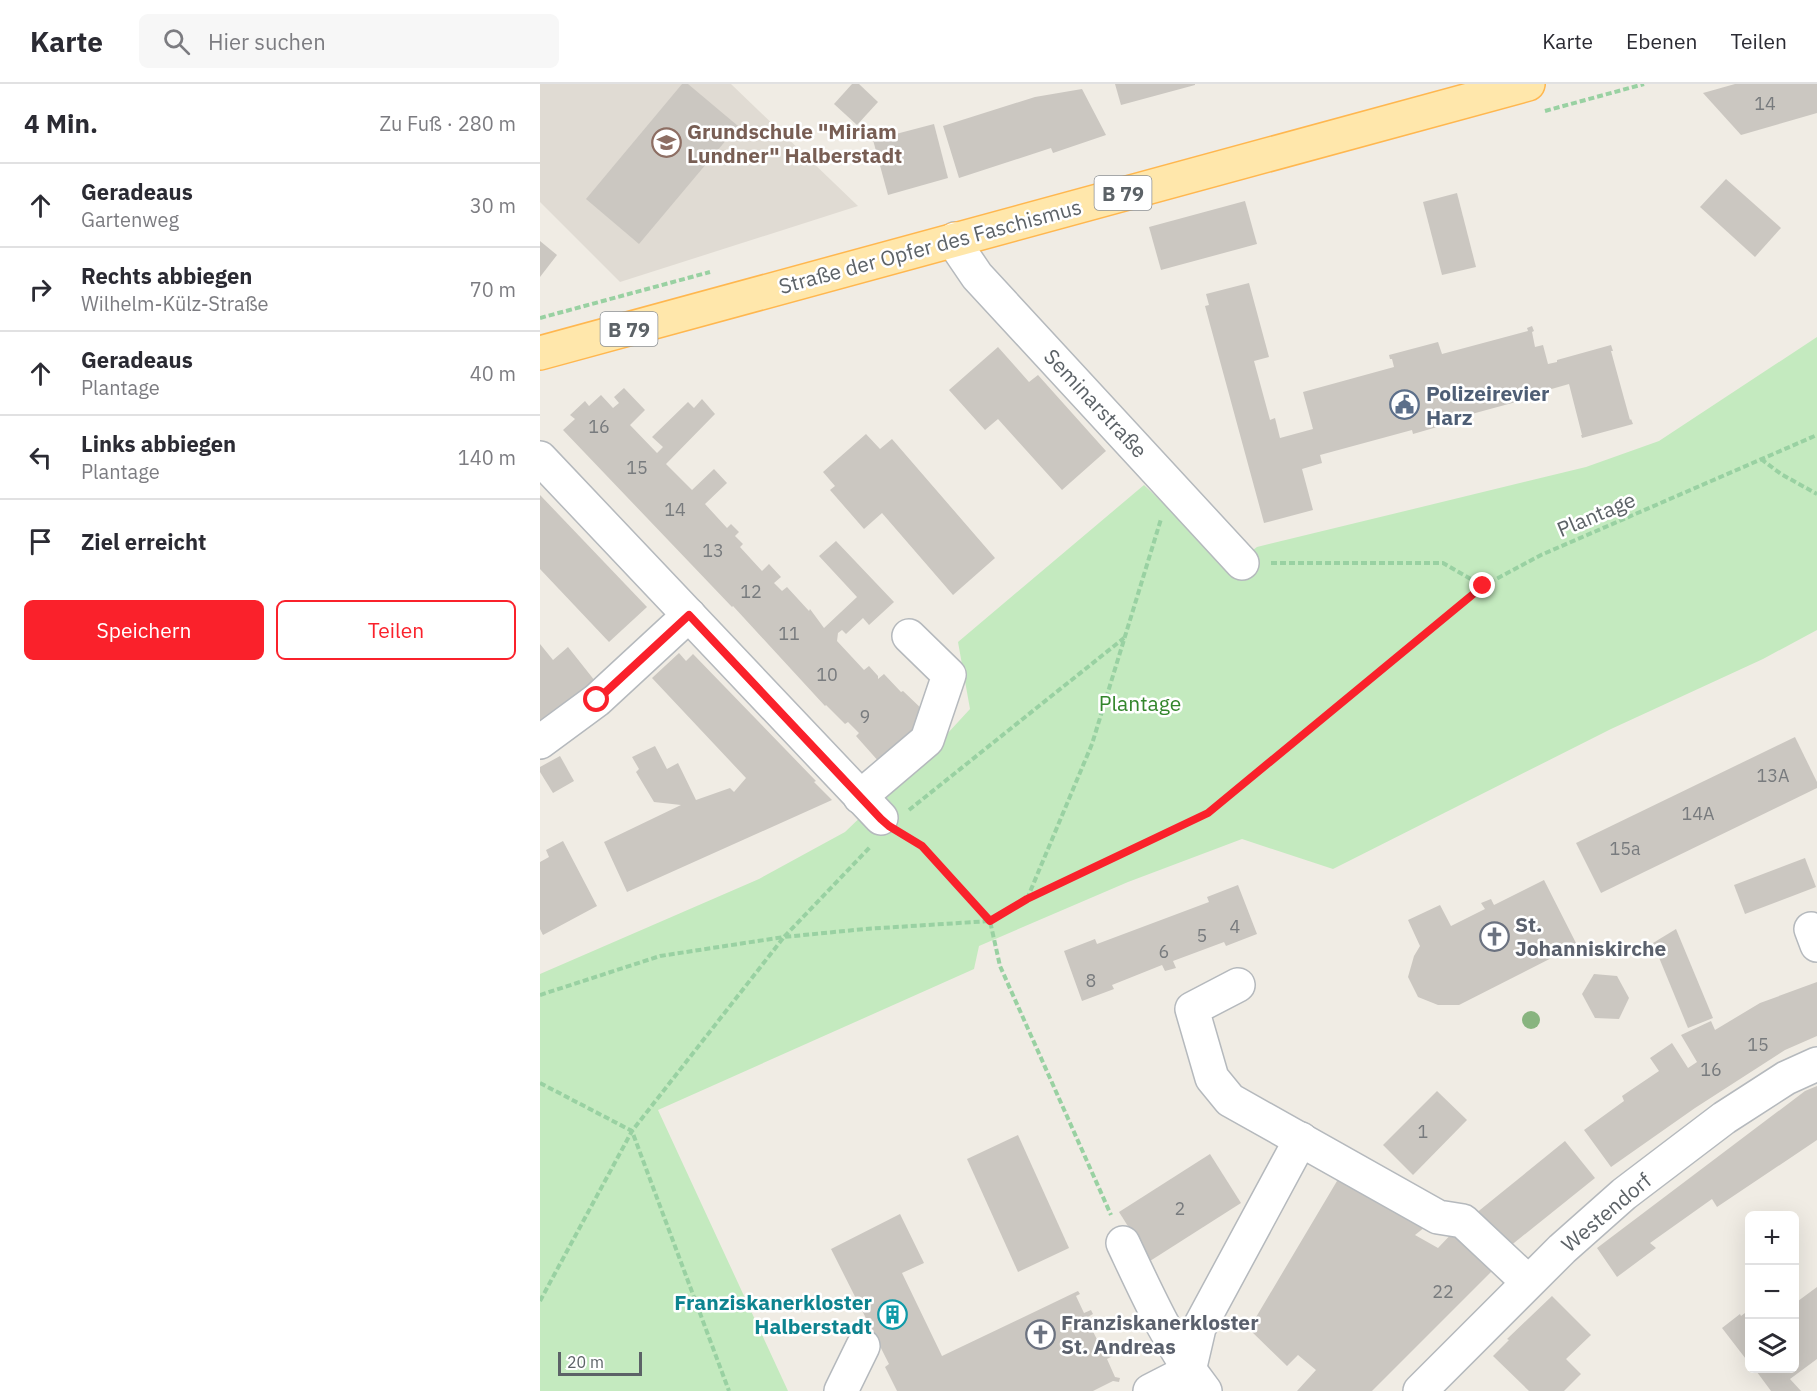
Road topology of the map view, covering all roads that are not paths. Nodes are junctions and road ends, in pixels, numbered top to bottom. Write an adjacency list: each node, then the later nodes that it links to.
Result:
1 (1528, 84): 2 (main road, Straße der Opfer des Faschismus / B 79)
2 (955, 239): 3 (main road, Straße der Opfer des Faschismus / B 79); 5 (street, Seminarstraße)
3 (540, 353)
4 (540, 458): 6 (street)
5 (1242, 563)
6 (689, 615): 7 (street); 8 (street)
7 (909, 636)
8 (540, 742)
9 (1238, 985): 11 (street)
10 (1817, 1064): 13 (street, Westendorf)
11 (1300, 1139): 13 (street); 15 (street)
12 (1123, 1243): 15 (street)
13 (1527, 1282): 18 (street, Westendorf)
14 (863, 1346): 16 (street)
15 (1197, 1381): 17 (street)
16 (841, 1391)
17 (1150, 1391)
18 (1420, 1391)

